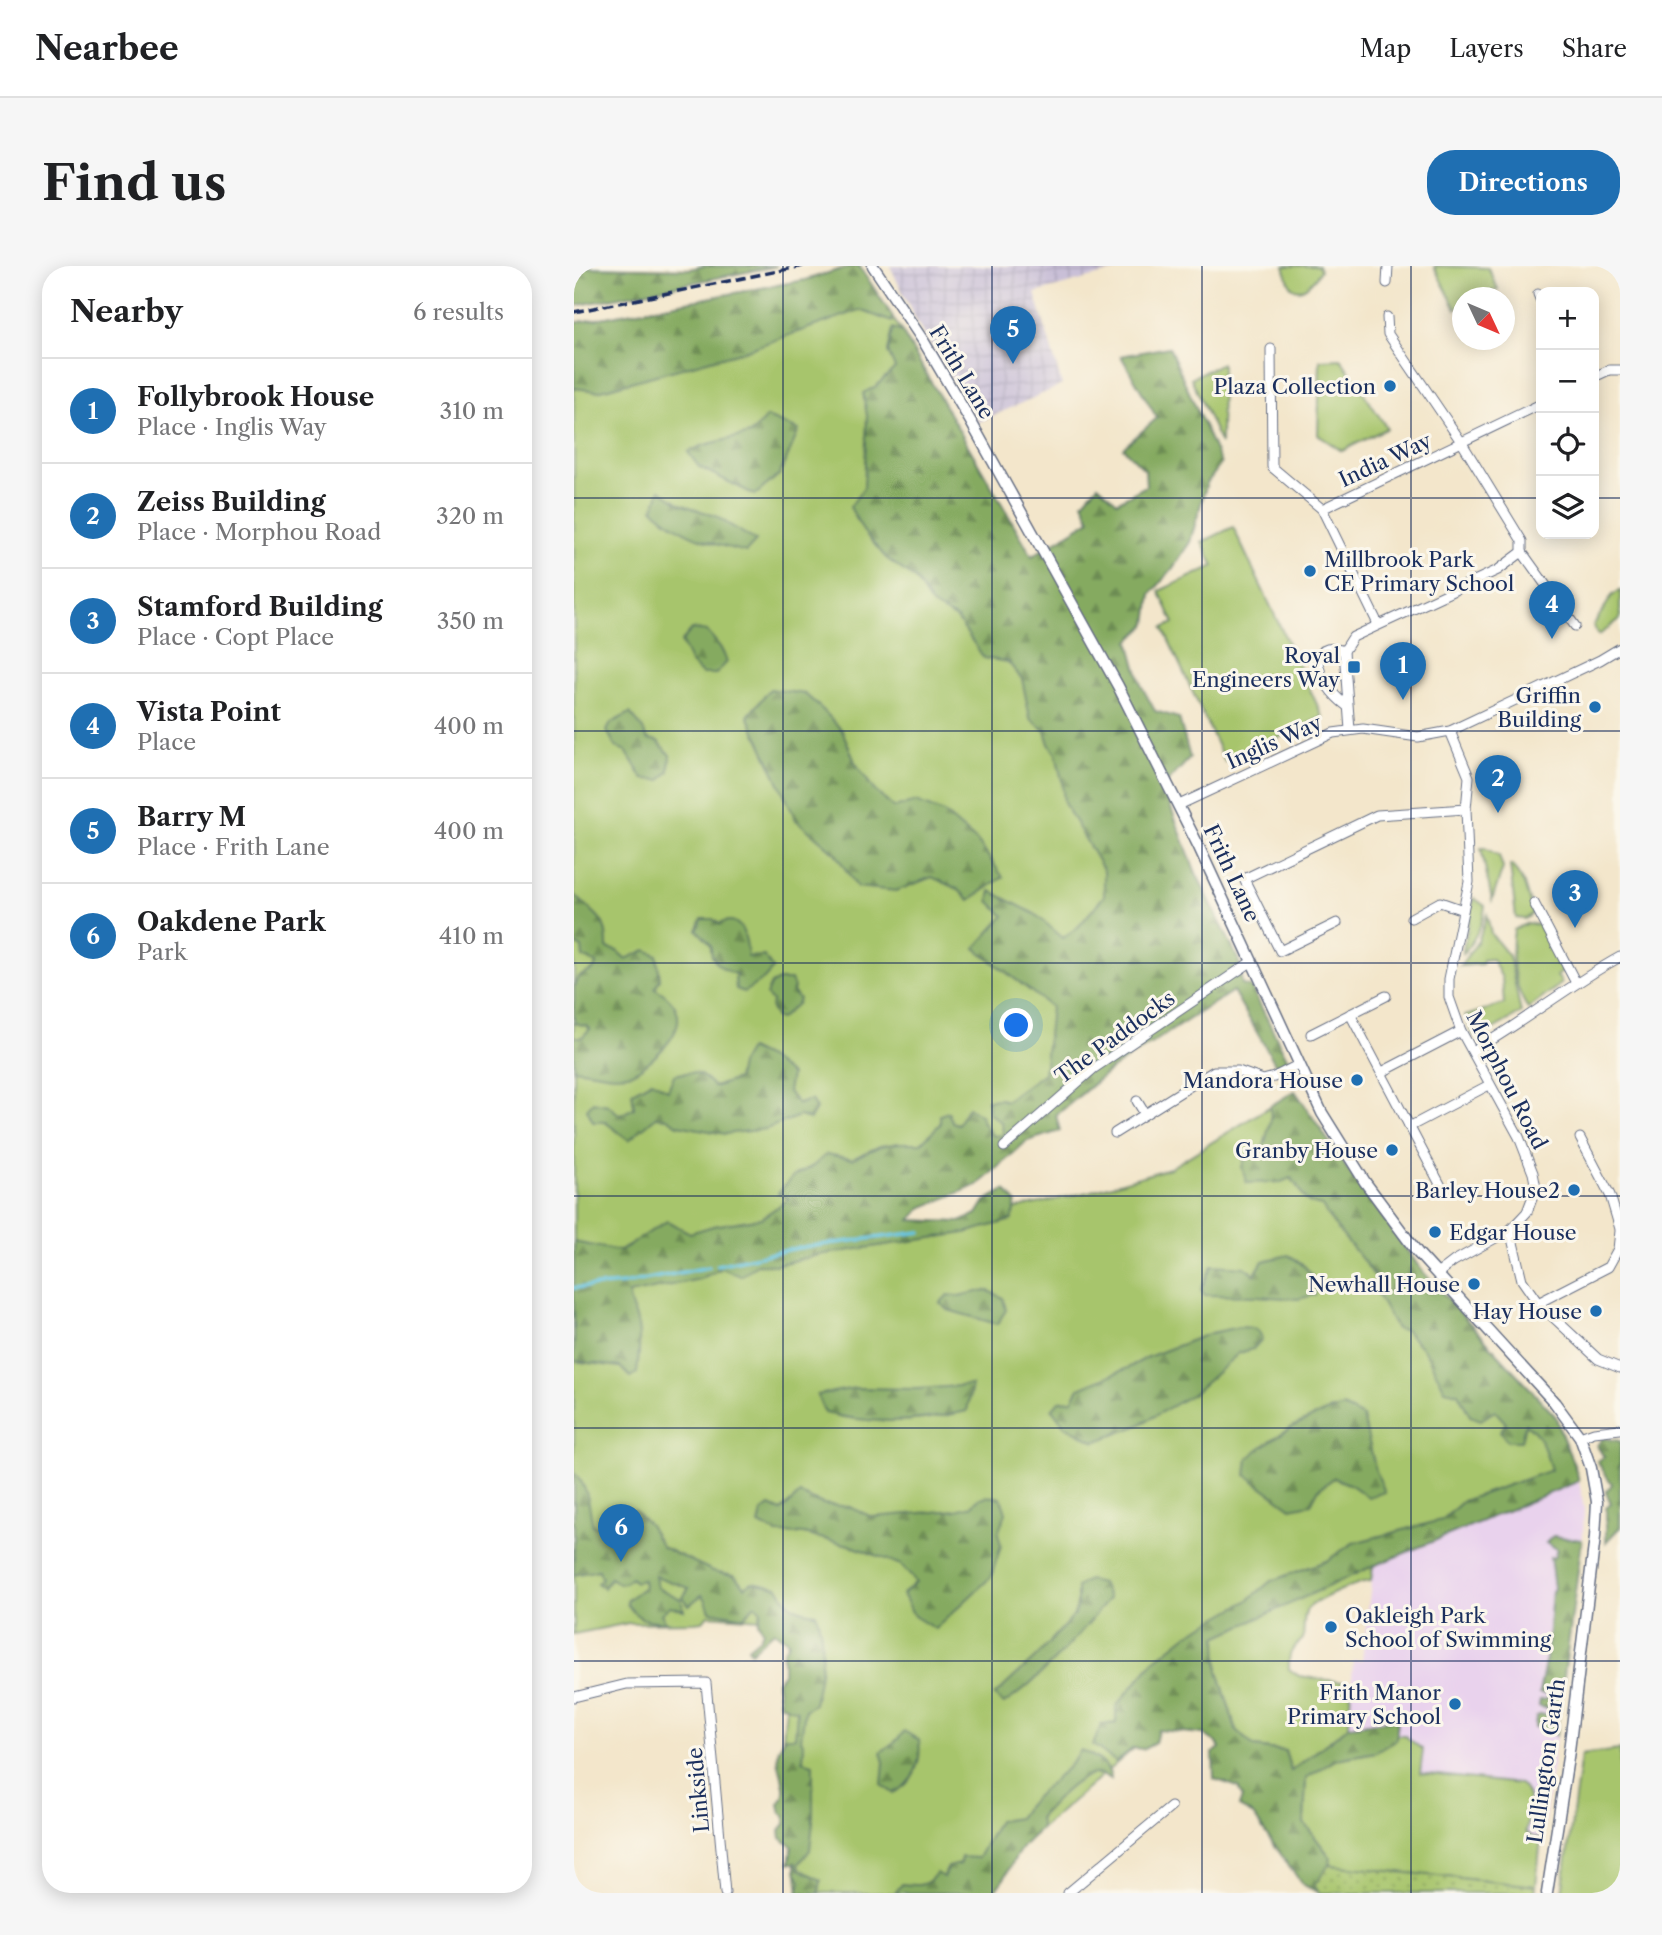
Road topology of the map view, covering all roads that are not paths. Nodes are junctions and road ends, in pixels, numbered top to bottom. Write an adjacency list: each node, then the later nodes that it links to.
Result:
1 (873, 266): 19 (street, Frith Lane)
2 (1388, 266): 3 (street)
3 (1387, 283)
4 (1387, 317): 9 (street)
5 (1271, 349): 10 (street)
6 (1620, 370): 7 (street)
7 (1599, 375)
8 (1536, 406): 9 (street, India Way)
9 (1462, 443): 10 (street, India Way); 11 (street)
10 (1322, 509): 12 (street)
11 (1522, 552): 12 (street); 13 (street)
12 (1378, 624): 15 (street)
13 (1575, 626)
14 (1620, 648): 18 (street, Inglis Way)
15 (1344, 651): 16 (street); 16 (street)
16 (1347, 706): 17 (street)
17 (1350, 730): 18 (street, Inglis Way); 19 (street, Inglis Way)
18 (1450, 731): 20 (street, Morphou Road)
19 (1179, 805): 26 (street, Frith Lane)
20 (1466, 809): 22 (street, Morphou Road); 24 (street)
21 (1534, 903): 27 (street)
22 (1462, 910): 23 (street); 30 (street, Morphou Road)
23 (1411, 918)
24 (1336, 923)
25 (1620, 957): 27 (street)
26 (1251, 962): 33 (street, Frith Lane); 41 (street, The Paddocks)
27 (1576, 983): 32 (street)
28 (1386, 996): 29 (street)
29 (1350, 1014): 31 (street); 34 (street)
30 (1461, 1031): 32 (street, Morphou Road); 34 (street)
31 (1311, 1034)
32 (1474, 1051): 35 (street, Morphou Road)
33 (1298, 1065): 37 (street); 45 (street, Frith Lane)
34 (1382, 1072): 38 (street)
35 (1489, 1085): 38 (street); 43 (street, Morphou Road)
36 (1137, 1101): 37 (street)
37 (1145, 1114): 39 (street)
38 (1409, 1127): 42 (street)
39 (1115, 1133)
40 (1580, 1138): 44 (street)
41 (1004, 1147)
42 (1441, 1186)
43 (1510, 1230): 45 (street, Morphou Road); 46 (street)
44 (1620, 1230): 46 (street)
45 (1437, 1274): 49 (street, Frith Lane)
46 (1538, 1303): 47 (street)
47 (1620, 1368)
48 (1620, 1429): 49 (street)
49 (1580, 1437): 50 (street, Frith Lane)
50 (1591, 1468): 55 (street, Lullington Garth)
51 (574, 1697): 53 (street, Linkside)
52 (1171, 1807): 54 (street)
53 (725, 1893)
54 (1068, 1893)
55 (1547, 1893)

